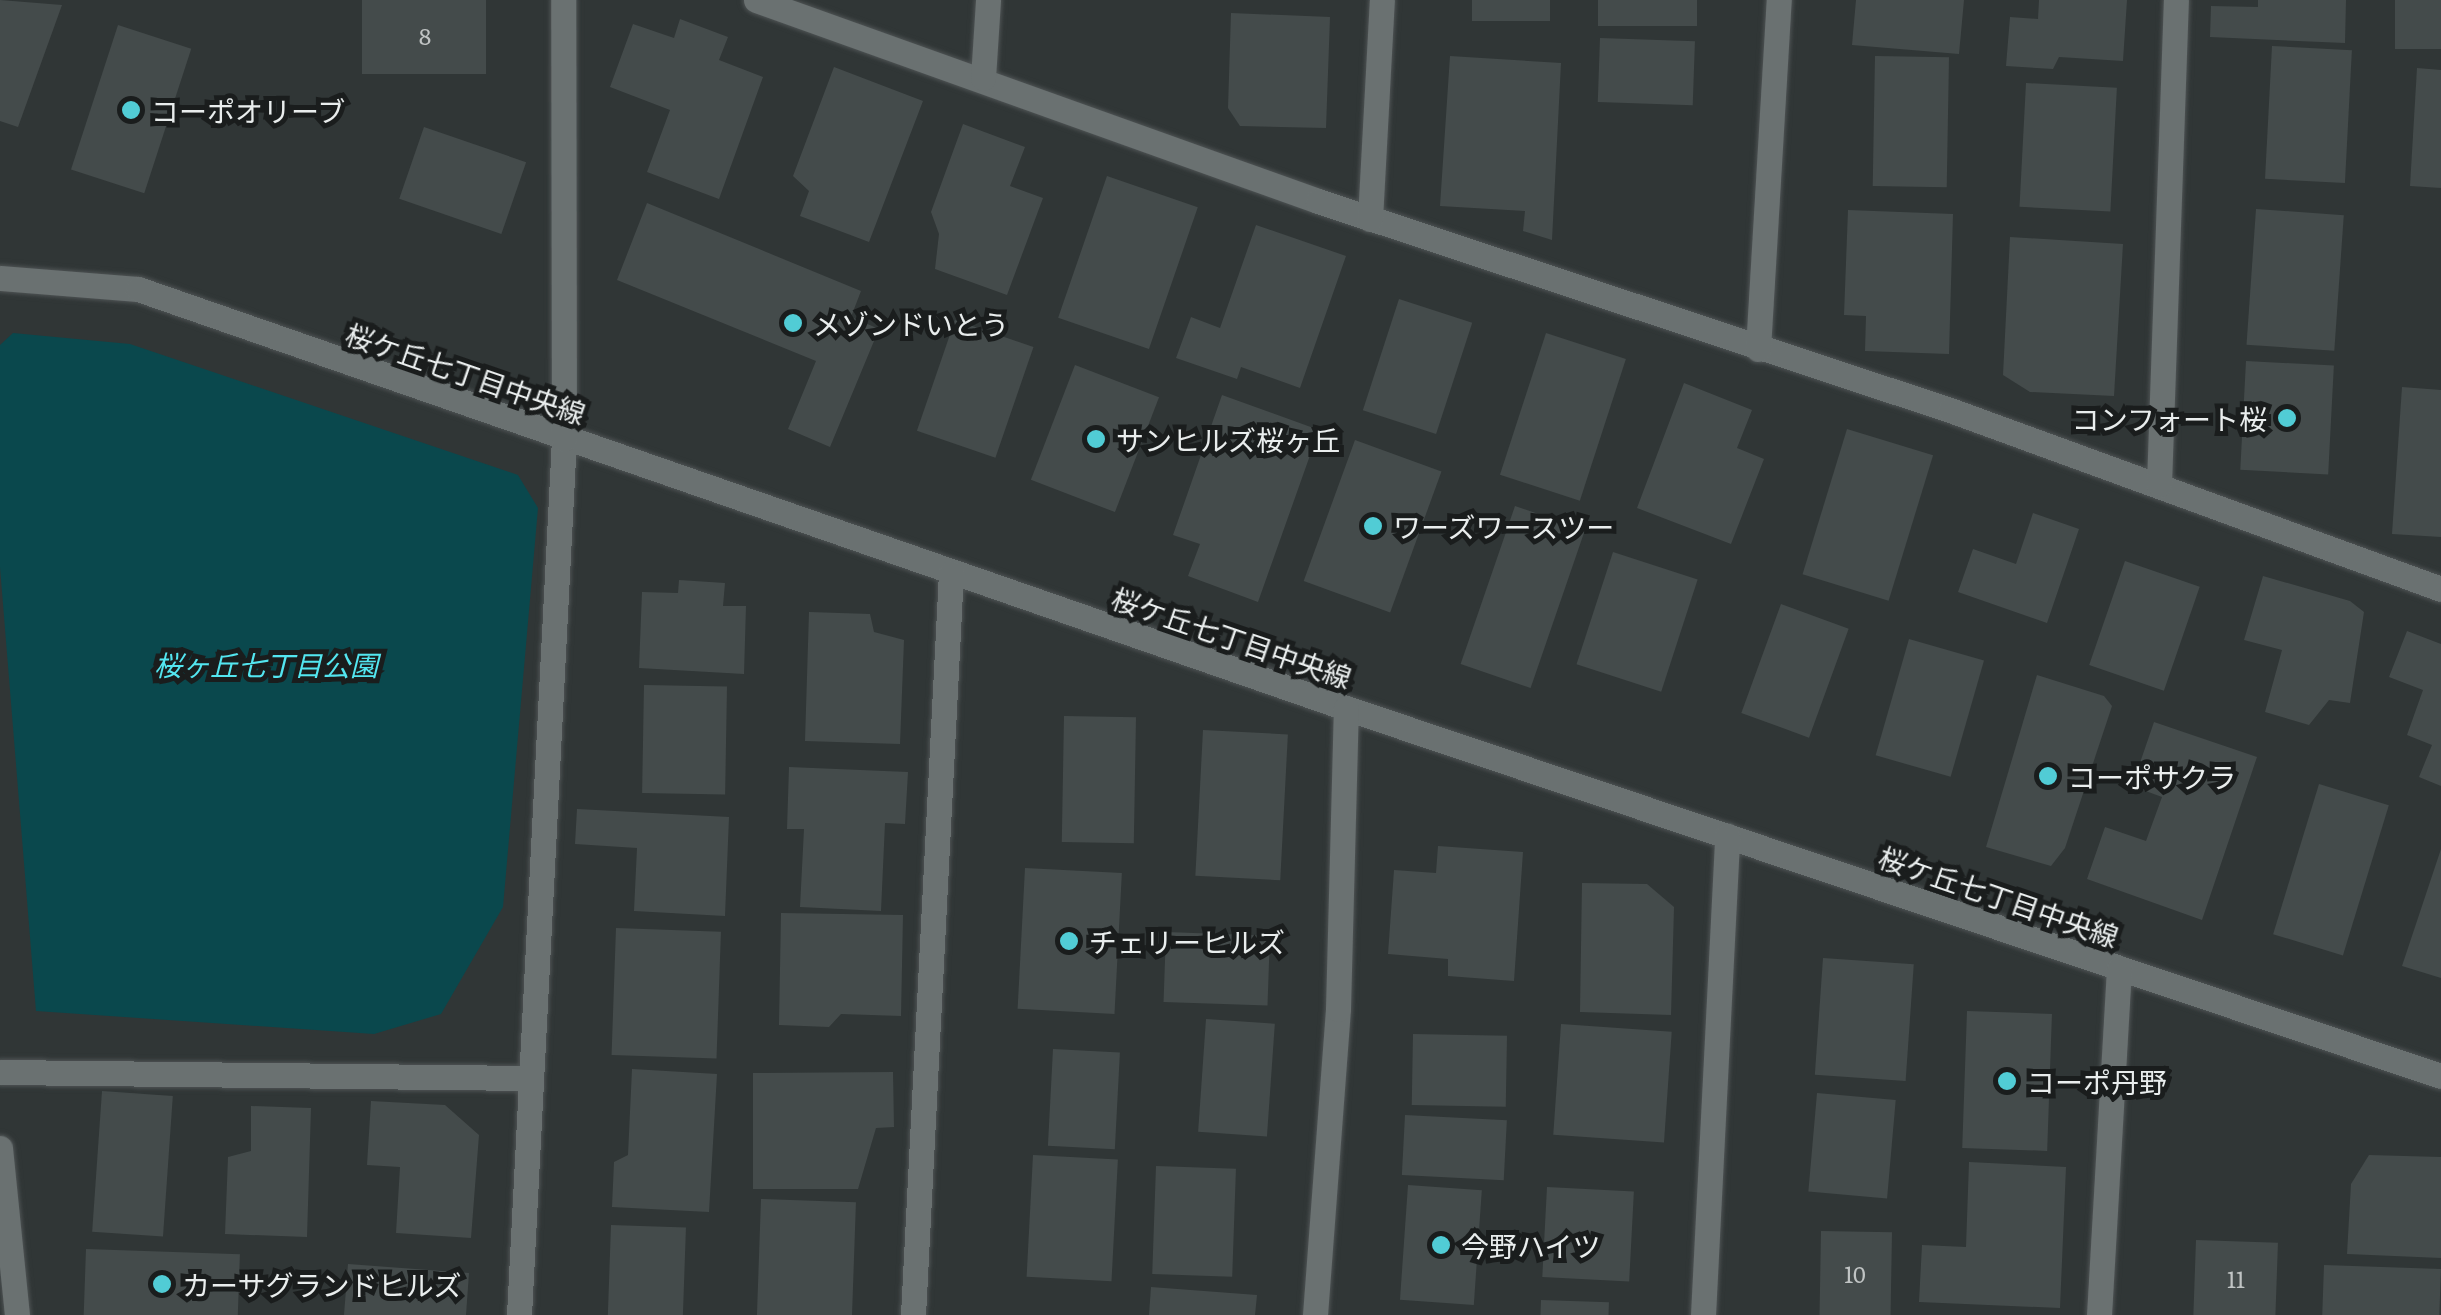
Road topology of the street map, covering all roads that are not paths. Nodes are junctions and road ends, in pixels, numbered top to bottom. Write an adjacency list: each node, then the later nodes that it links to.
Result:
1 (563, 0): 11 (street)
2 (756, 0): 7 (street)
3 (988, 0): 7 (street)
4 (1382, 0): 8 (street)
5 (1779, 0): 10 (street)
6 (2176, 0): 12 (street)
7 (983, 78): 8 (street)
8 (1370, 219): 10 (street)
9 (0, 278): 11 (street, 桜ケ丘七丁目中央線)
10 (1758, 349): 12 (street)
11 (564, 439): 13 (street, 桜ケ丘七丁目中央線); 20 (street)
12 (2158, 484): 14 (street)
13 (951, 573): 15 (street, 桜ケ丘七丁目中央線); 24 (street)
14 (2441, 589)
15 (1346, 708): 16 (street, 桜ケ丘七丁目中央線); 25 (street)
16 (1727, 836): 17 (street, 桜ケ丘七丁目中央線); 26 (street)
17 (2118, 968): 19 (street, 桜ケ丘七丁目中央線); 27 (street)
18 (0, 1072): 20 (street)
19 (2441, 1076)
20 (530, 1078): 23 (street)
21 (0, 1148): 22 (street)
22 (17, 1315)
23 (519, 1315)
24 (914, 1315)
25 (1315, 1315)
26 (1703, 1315)
27 (2099, 1315)

